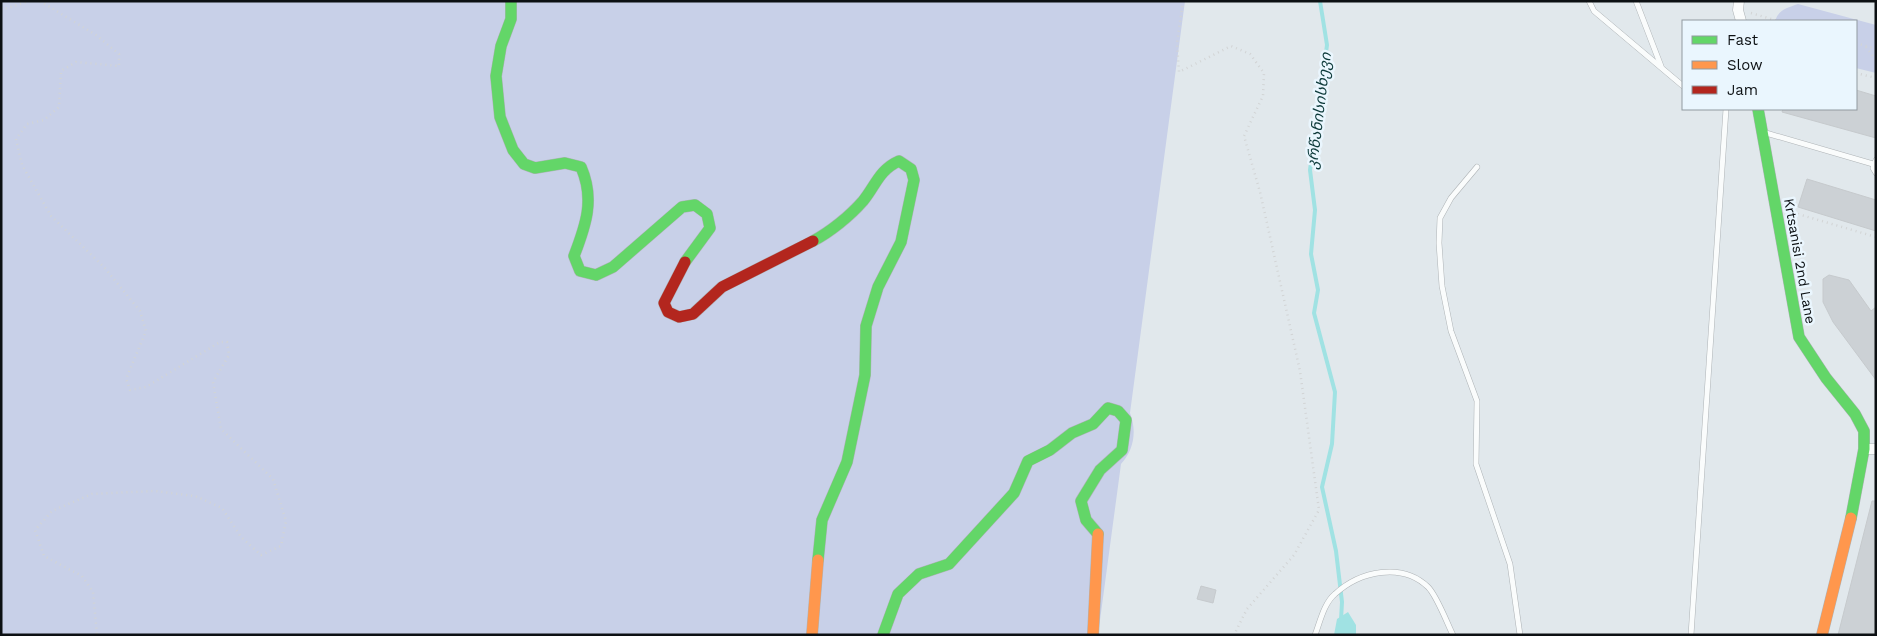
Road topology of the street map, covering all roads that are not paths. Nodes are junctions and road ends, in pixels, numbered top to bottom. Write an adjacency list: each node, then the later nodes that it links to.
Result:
1 (511, 1): 15 (street)
2 (1589, 1): 6 (lane)
3 (1636, 1): 6 (lane)
4 (1739, 6): 5 (street)
5 (1740, 20)
6 (1662, 67): 7 (lane)
7 (1682, 85)
8 (1726, 110): 21 (lane)
9 (1758, 110): 10 (street, Krtsanisi 2nd Lane)
10 (1762, 132): 11 (lane); 14 (street, Krtsanisi 2nd Lane)
11 (1875, 162): 13 (lane)
12 (1477, 166): 20 (lane)
13 (1876, 173)
14 (1870, 449): 22 (street, Krtsanisi 2nd Lane)
15 (812, 635)
16 (883, 635): 17 (street)
17 (1093, 635)
18 (1315, 635): 19 (lane)
19 (1453, 635)
20 (1520, 635)
21 (1691, 635)
22 (1822, 635)

